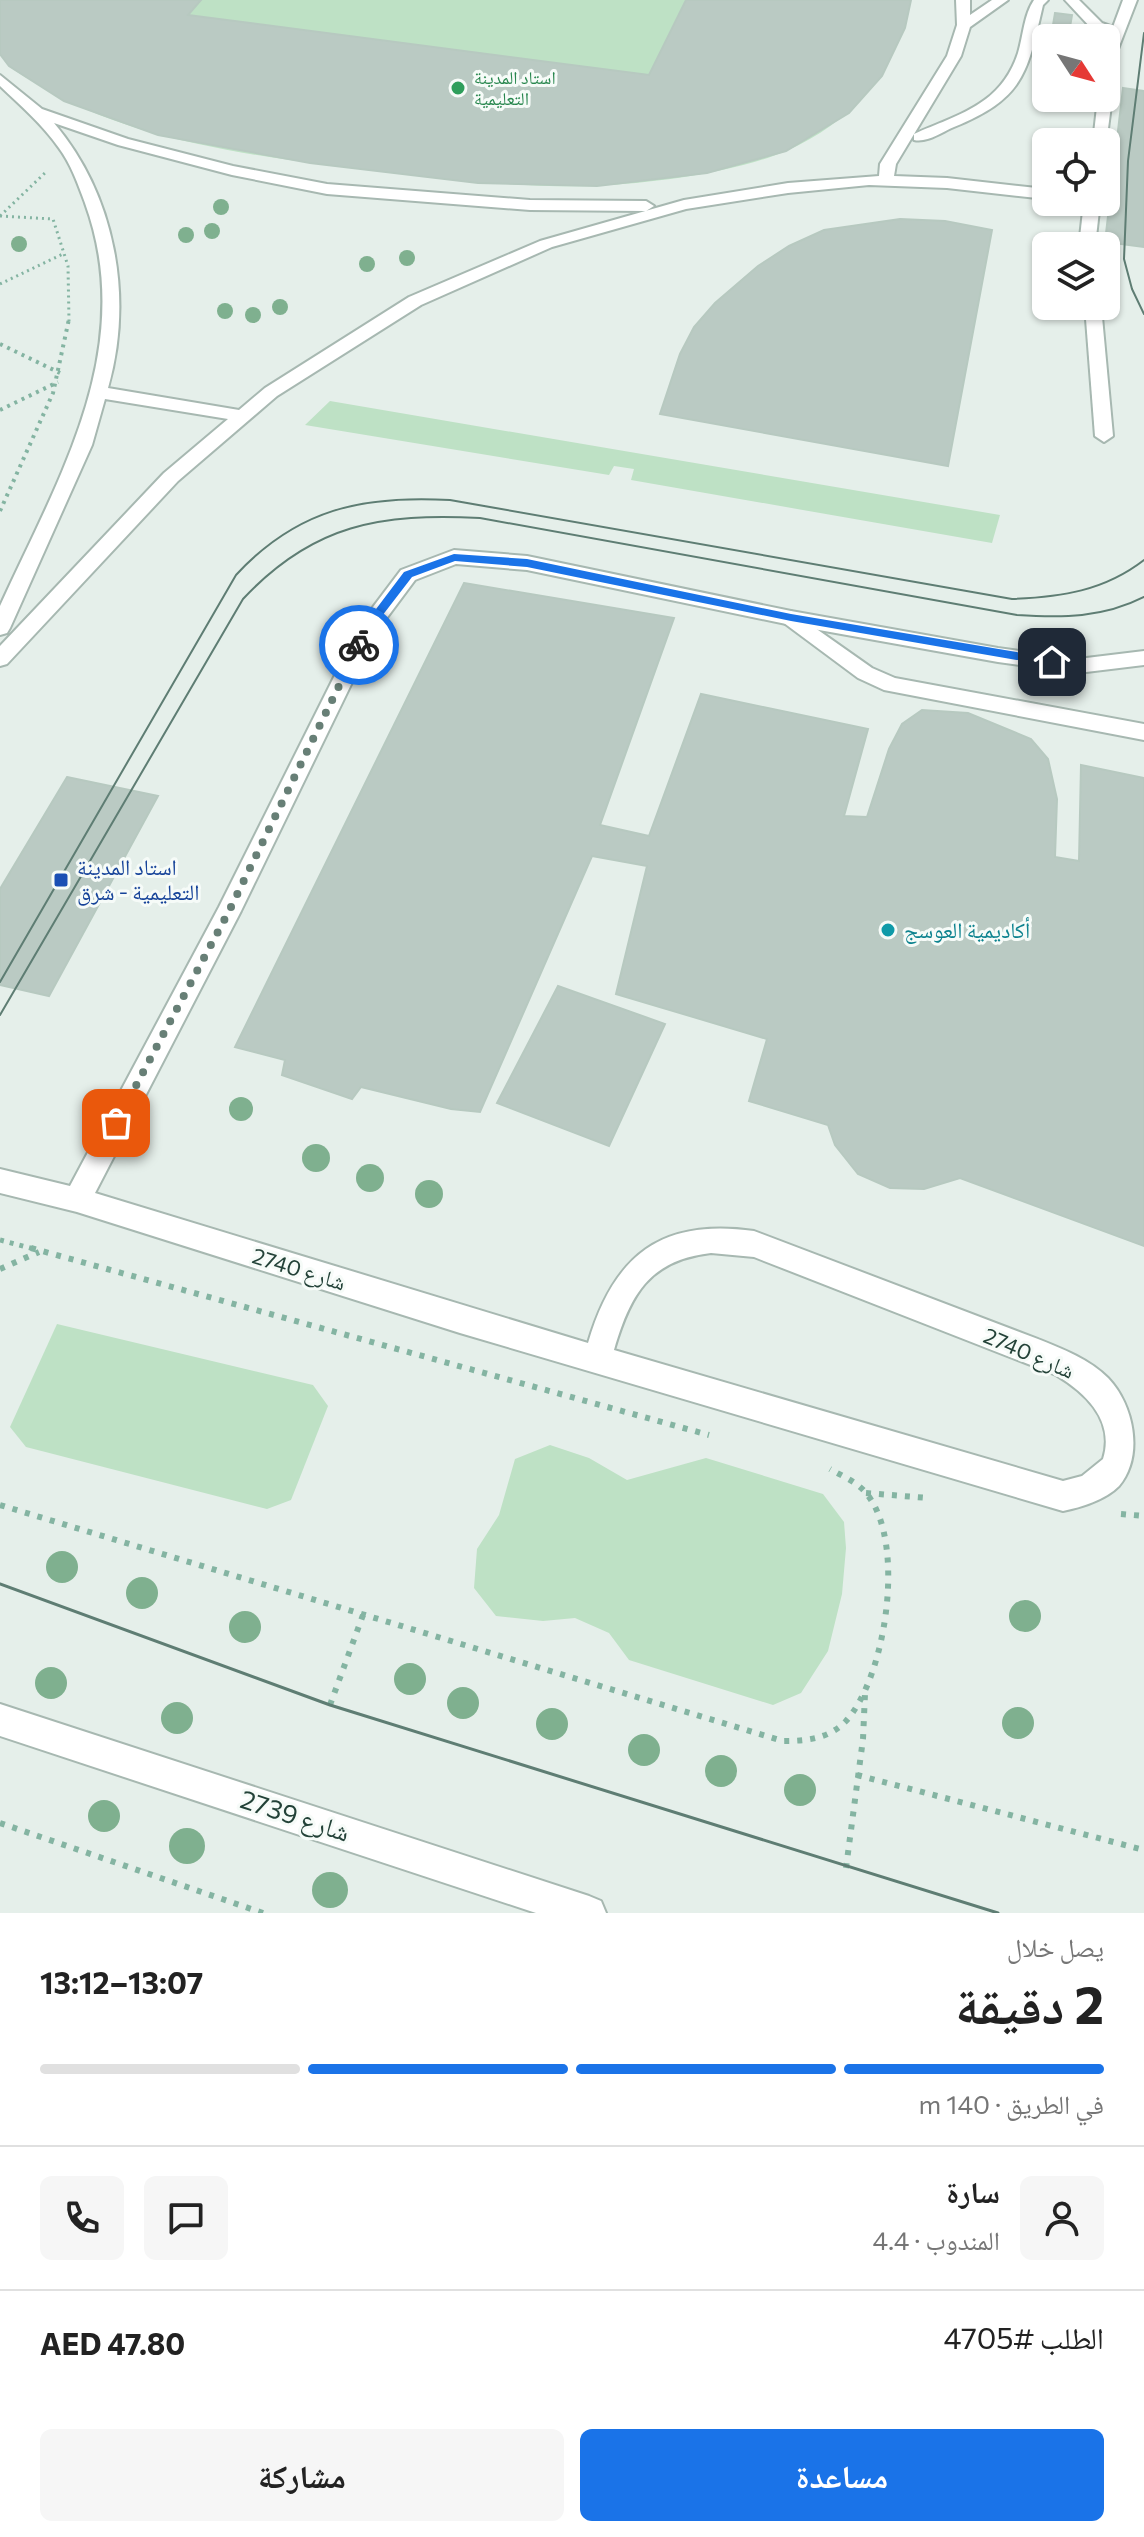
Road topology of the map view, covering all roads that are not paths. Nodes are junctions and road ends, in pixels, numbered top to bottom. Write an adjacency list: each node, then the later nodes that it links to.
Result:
1 (963, 0): 7 (street)
2 (1001, 0): 7 (street)
3 (1041, 0): 11 (street)
4 (1072, 0): 6 (street)
5 (1130, 0): 8 (street)
6 (1095, 24)
7 (964, 25): 12 (street)
8 (1120, 25)
9 (0, 79): 10 (street)
10 (37, 112): 14 (street); 16 (street)
11 (919, 137)
12 (886, 181): 13 (street); 14 (street)
13 (1032, 192)
14 (684, 205): 17 (street)
15 (1094, 320): 18 (street)
16 (98, 392): 17 (street); 20 (street)
17 (243, 416): 22 (street)
18 (1104, 436)
19 (791, 618): 21 (street); 23 (street); 25 (street)
20 (0, 628)
21 (1144, 658)
22 (0, 659)
23 (1144, 732)
24 (0, 1181): 25 (street, شارع 2740)
25 (77, 1200): 26 (street, شارع 2740)
26 (597, 1358): 26 (street, شارع 2740)
27 (0, 1720): 28 (street, شارع 2739)
28 (589, 1913)

